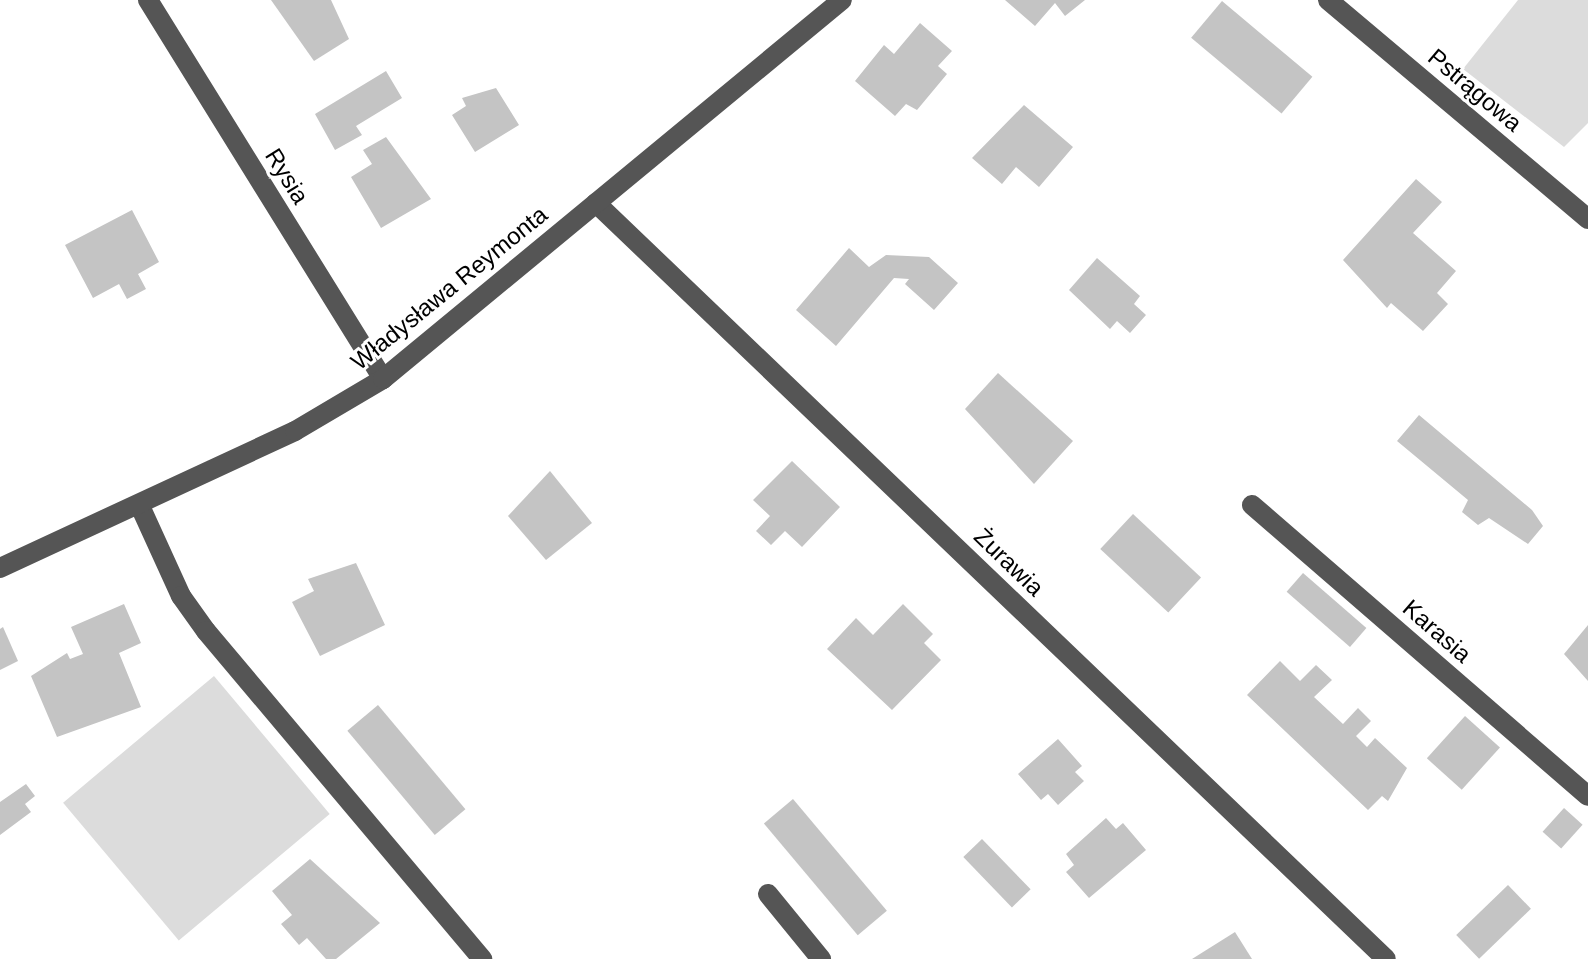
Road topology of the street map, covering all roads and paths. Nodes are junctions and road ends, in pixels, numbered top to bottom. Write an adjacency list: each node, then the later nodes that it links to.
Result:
1 (148, 0): 6 (street, Rysia)
2 (842, 0): 4 (street, Władysława Reymonta)
3 (1328, 0): 5 (street, Pstrągowa)
4 (596, 203): 6 (street, Władysława Reymonta); 14 (street, Żurawia)
5 (1588, 219)
6 (383, 379): 8 (street, Władysława Reymonta)
7 (1252, 505): 10 (street, Karasia)
8 (140, 506): 9 (street, Władysława Reymonta); 12 (street)
9 (0, 568)
10 (1588, 796)
11 (768, 894): 13 (street)
12 (482, 959)
13 (821, 959)
14 (1386, 959)

